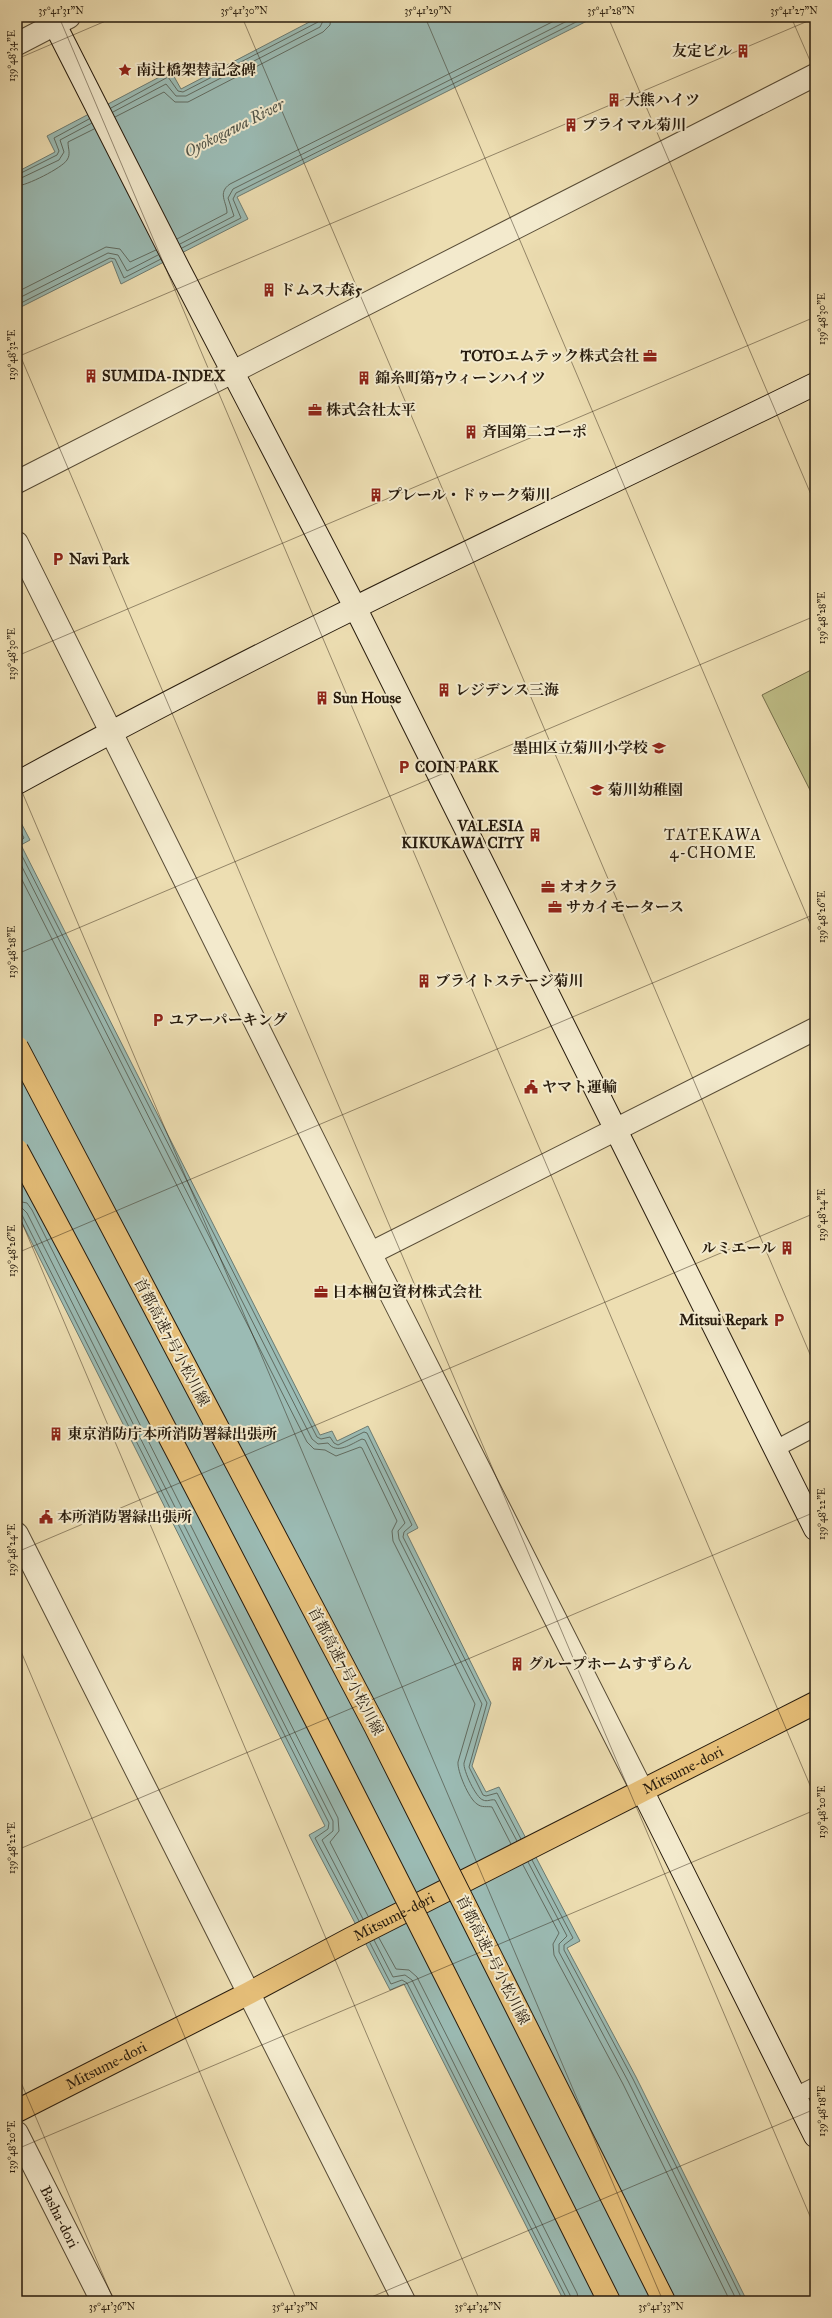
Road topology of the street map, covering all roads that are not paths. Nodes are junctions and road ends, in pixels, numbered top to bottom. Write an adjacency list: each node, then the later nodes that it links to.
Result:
1 (58, 20): 2 (street); 4 (street)
2 (17, 44)
3 (815, 74): 4 (street)
4 (233, 371): 6 (street); 8 (street)
5 (815, 384): 8 (street)
6 (17, 482)
7 (17, 543): 9 (street)
8 (356, 607): 9 (street); 13 (street)
9 (111, 731): 10 (street); 15 (street)
10 (17, 783)
11 (815, 1029): 13 (street)
12 (17, 1047): 31 (main road, 首都高速7号小松川線, bridge)
13 (617, 1130): 15 (street); 17 (street)
14 (17, 1150): 30 (main road, bridge)
15 (371, 1254): 21 (street)
16 (815, 1428): 17 (lane)
17 (775, 1449): 18 (street)
18 (815, 1529)
19 (17, 1534): 22 (street)
20 (815, 1703): 21 (main road, Mitsume-dori)
21 (642, 1790): 22 (main road, Mitsume-dori); 24 (street)
22 (249, 1993): 25 (main road, Mitsume-dori); 29 (street)
23 (815, 2086): 24 (lane)
24 (795, 2096): 27 (street)
25 (17, 2111)
26 (17, 2133): 28 (street, Basha-dori)
27 (815, 2136)
28 (102, 2301)
29 (404, 2301)
30 (609, 2301)
31 (664, 2301)

